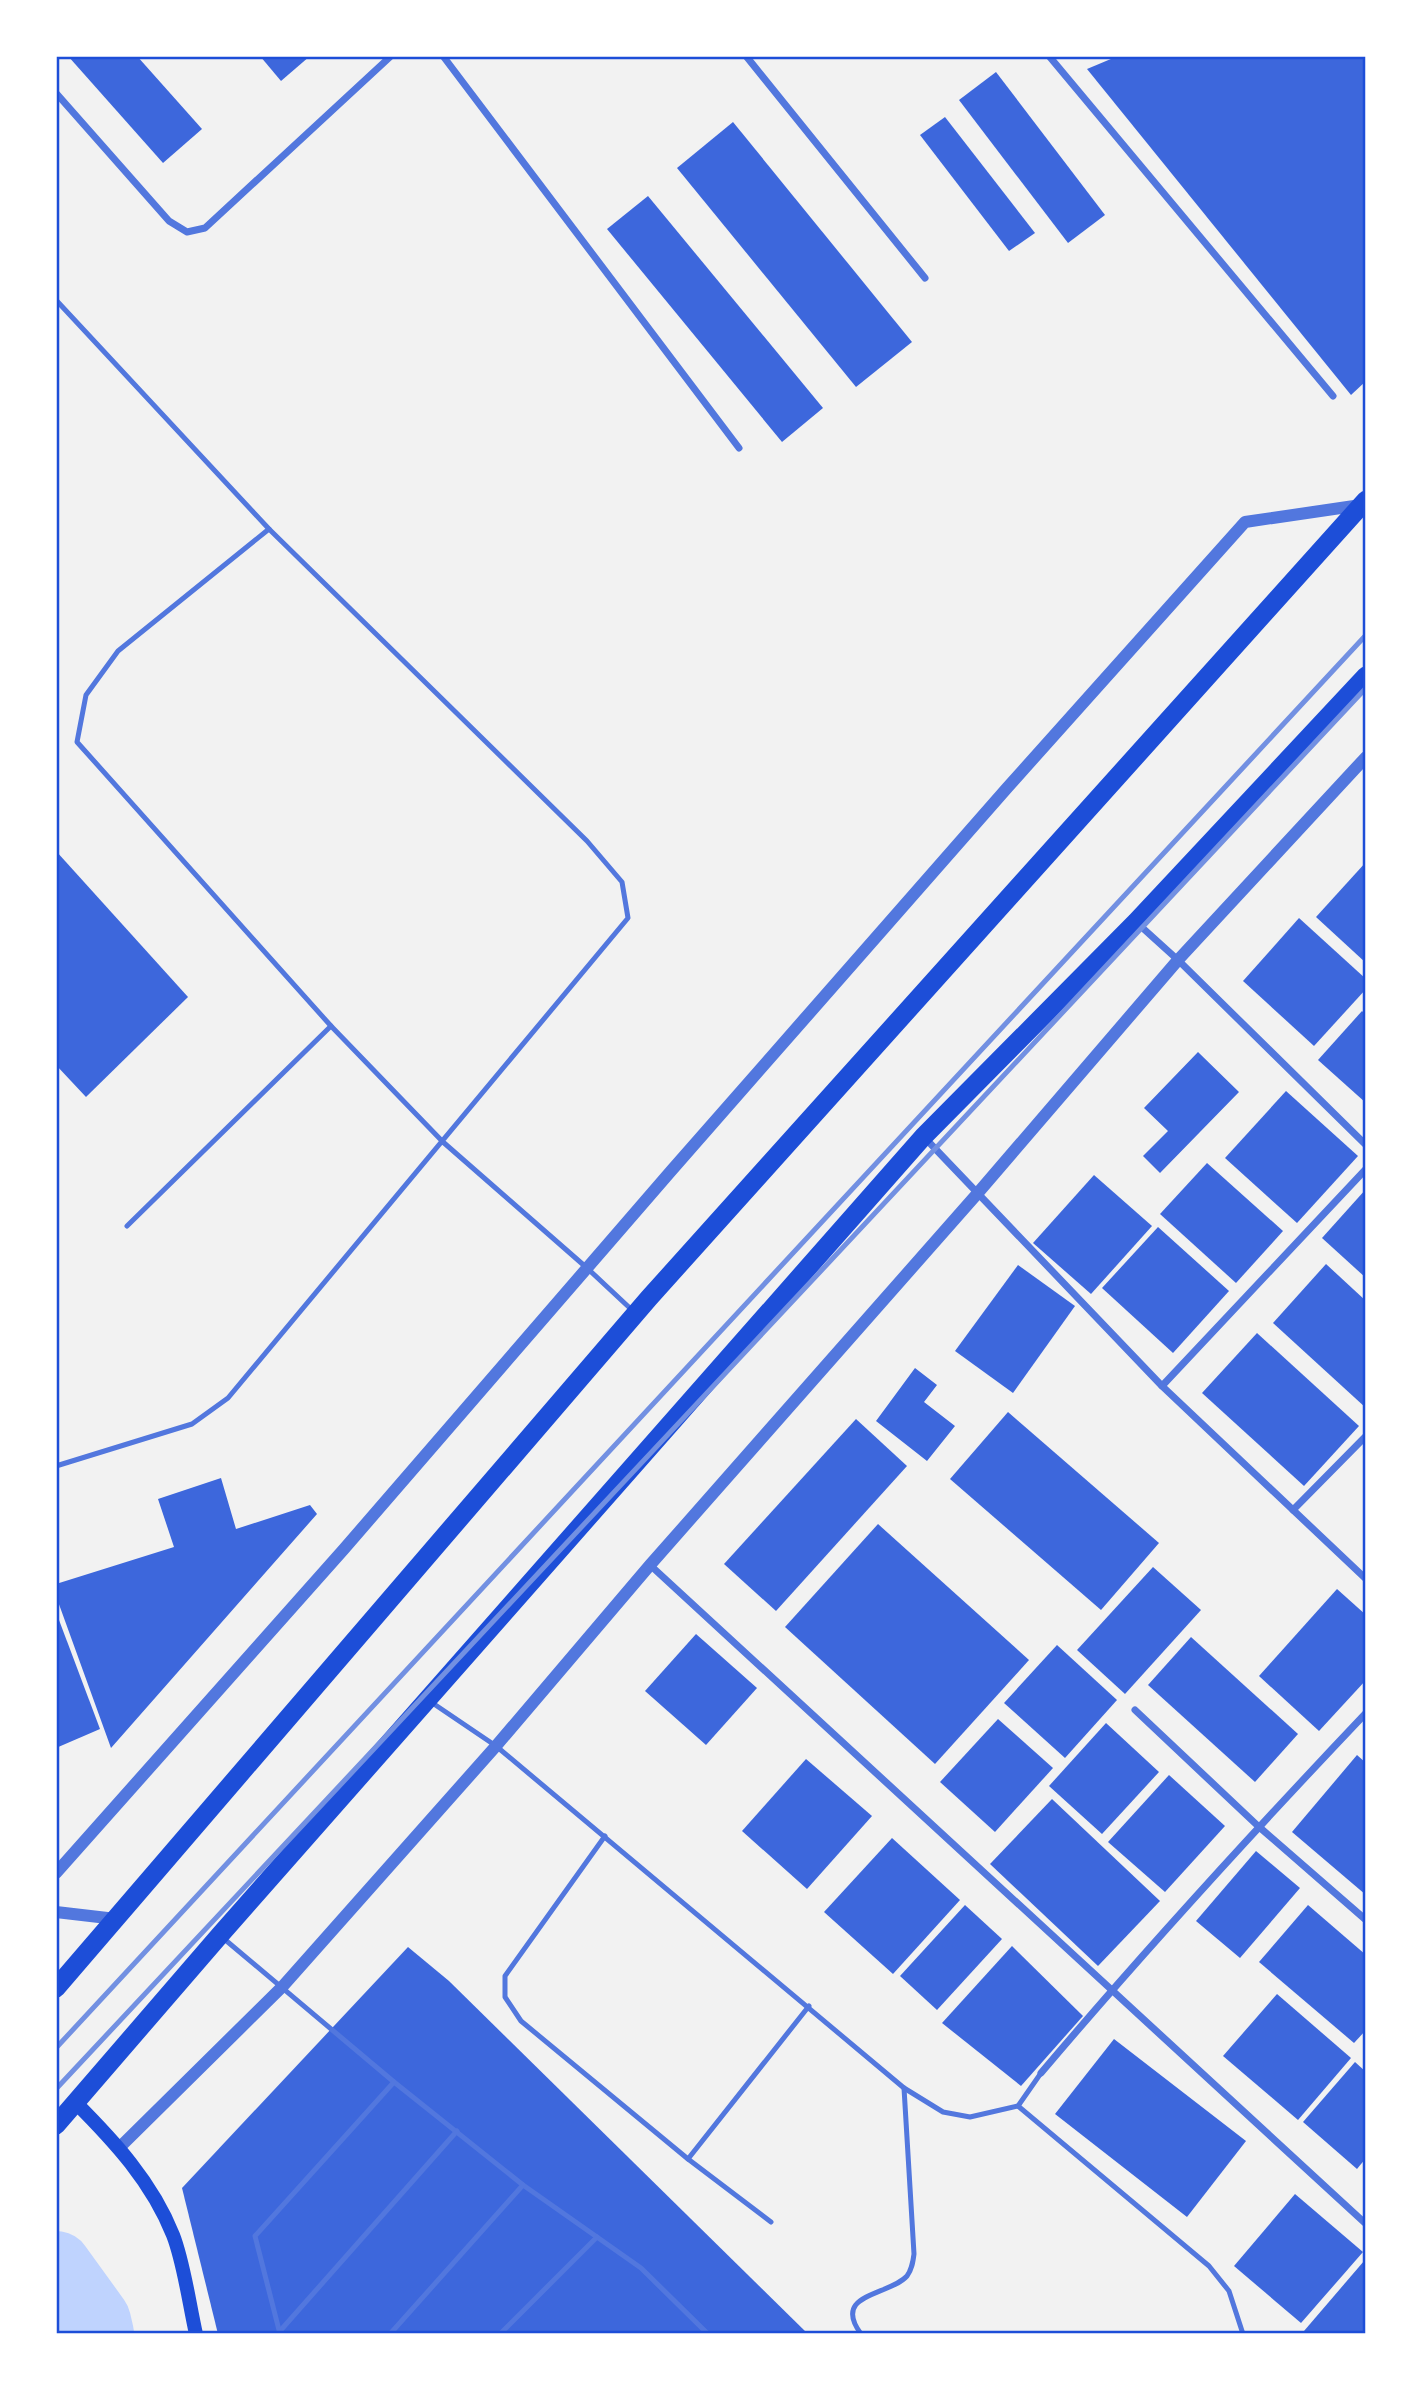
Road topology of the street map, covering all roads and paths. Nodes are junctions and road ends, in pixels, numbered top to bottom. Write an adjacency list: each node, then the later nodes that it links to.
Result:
1 (391, 56): 5 (street)
2 (443, 56): 9 (street)
3 (746, 56): 6 (street)
4 (1049, 56): 8 (street)
5 (56, 93)
6 (925, 278)
7 (56, 300): 11 (lane)
8 (1333, 396)
9 (739, 448)
10 (1363, 502): 23 (street); 24 (highway)
11 (269, 529): 16 (lane); 18 (lane)
12 (1366, 676): 14 (highway)
13 (1366, 757): 15 (street)
14 (1136, 922): 15 (street); 17 (highway)
15 (1178, 960): 19 (street); 21 (street)
16 (331, 1026): 18 (lane); 22 (lane)
17 (923, 1137): 21 (street); 31 (highway)
18 (443, 1142): 23 (lane); 27 (lane)
19 (1366, 1145)
20 (1366, 1169): 25 (street)
21 (977, 1194): 25 (street); 29 (street)
22 (127, 1226)
23 (587, 1268): 24 (lane); 37 (street)
24 (635, 1314): 39 (highway)
25 (1162, 1386): 28 (street)
26 (1366, 1436): 28 (street)
27 (56, 1466)
28 (1293, 1510): 30 (street)
29 (650, 1565): 34 (street); 44 (street)
30 (1366, 1579)
31 (429, 1700): 34 (lane); 41 (highway)
32 (1135, 1710): 35 (street)
33 (1366, 1713): 35 (street)
34 (496, 1746): 36 (lane); 42 (street)
35 (1258, 1826): 40 (street); 44 (street)
36 (605, 1836): 45 (lane); 54 (lane)
37 (56, 1873)
38 (56, 1912): 39 (street)
39 (116, 1919): 43 (highway)
40 (1366, 1920)
41 (220, 1936): 42 (lane); 49 (highway)
42 (283, 1986): 47 (lane); 53 (street)
43 (56, 1988)
44 (1110, 1991): 46 (street); 57 (street)
45 (808, 2006): 48 (lane); 54 (lane)
46 (1041, 2073): 50 (lane)
47 (394, 2082): 52 (lane); 59 (lane)
48 (904, 2088): 50 (lane); 64 (lane)
49 (75, 2102): 51 (highway); 53 (main road)
50 (1018, 2106): 65 (lane)
51 (56, 2125)
52 (457, 2131): 55 (lane); 59 (lane)
53 (120, 2147): 60 (main road)
54 (688, 2159): 56 (lane)
55 (523, 2185): 58 (lane); 61 (lane)
56 (771, 2222)
57 (1366, 2224)
58 (597, 2236): 62 (lane); 63 (lane)
59 (280, 2332)
60 (196, 2334)
61 (390, 2334)
62 (500, 2334)
63 (708, 2334)
64 (861, 2334)
65 (1243, 2334)

